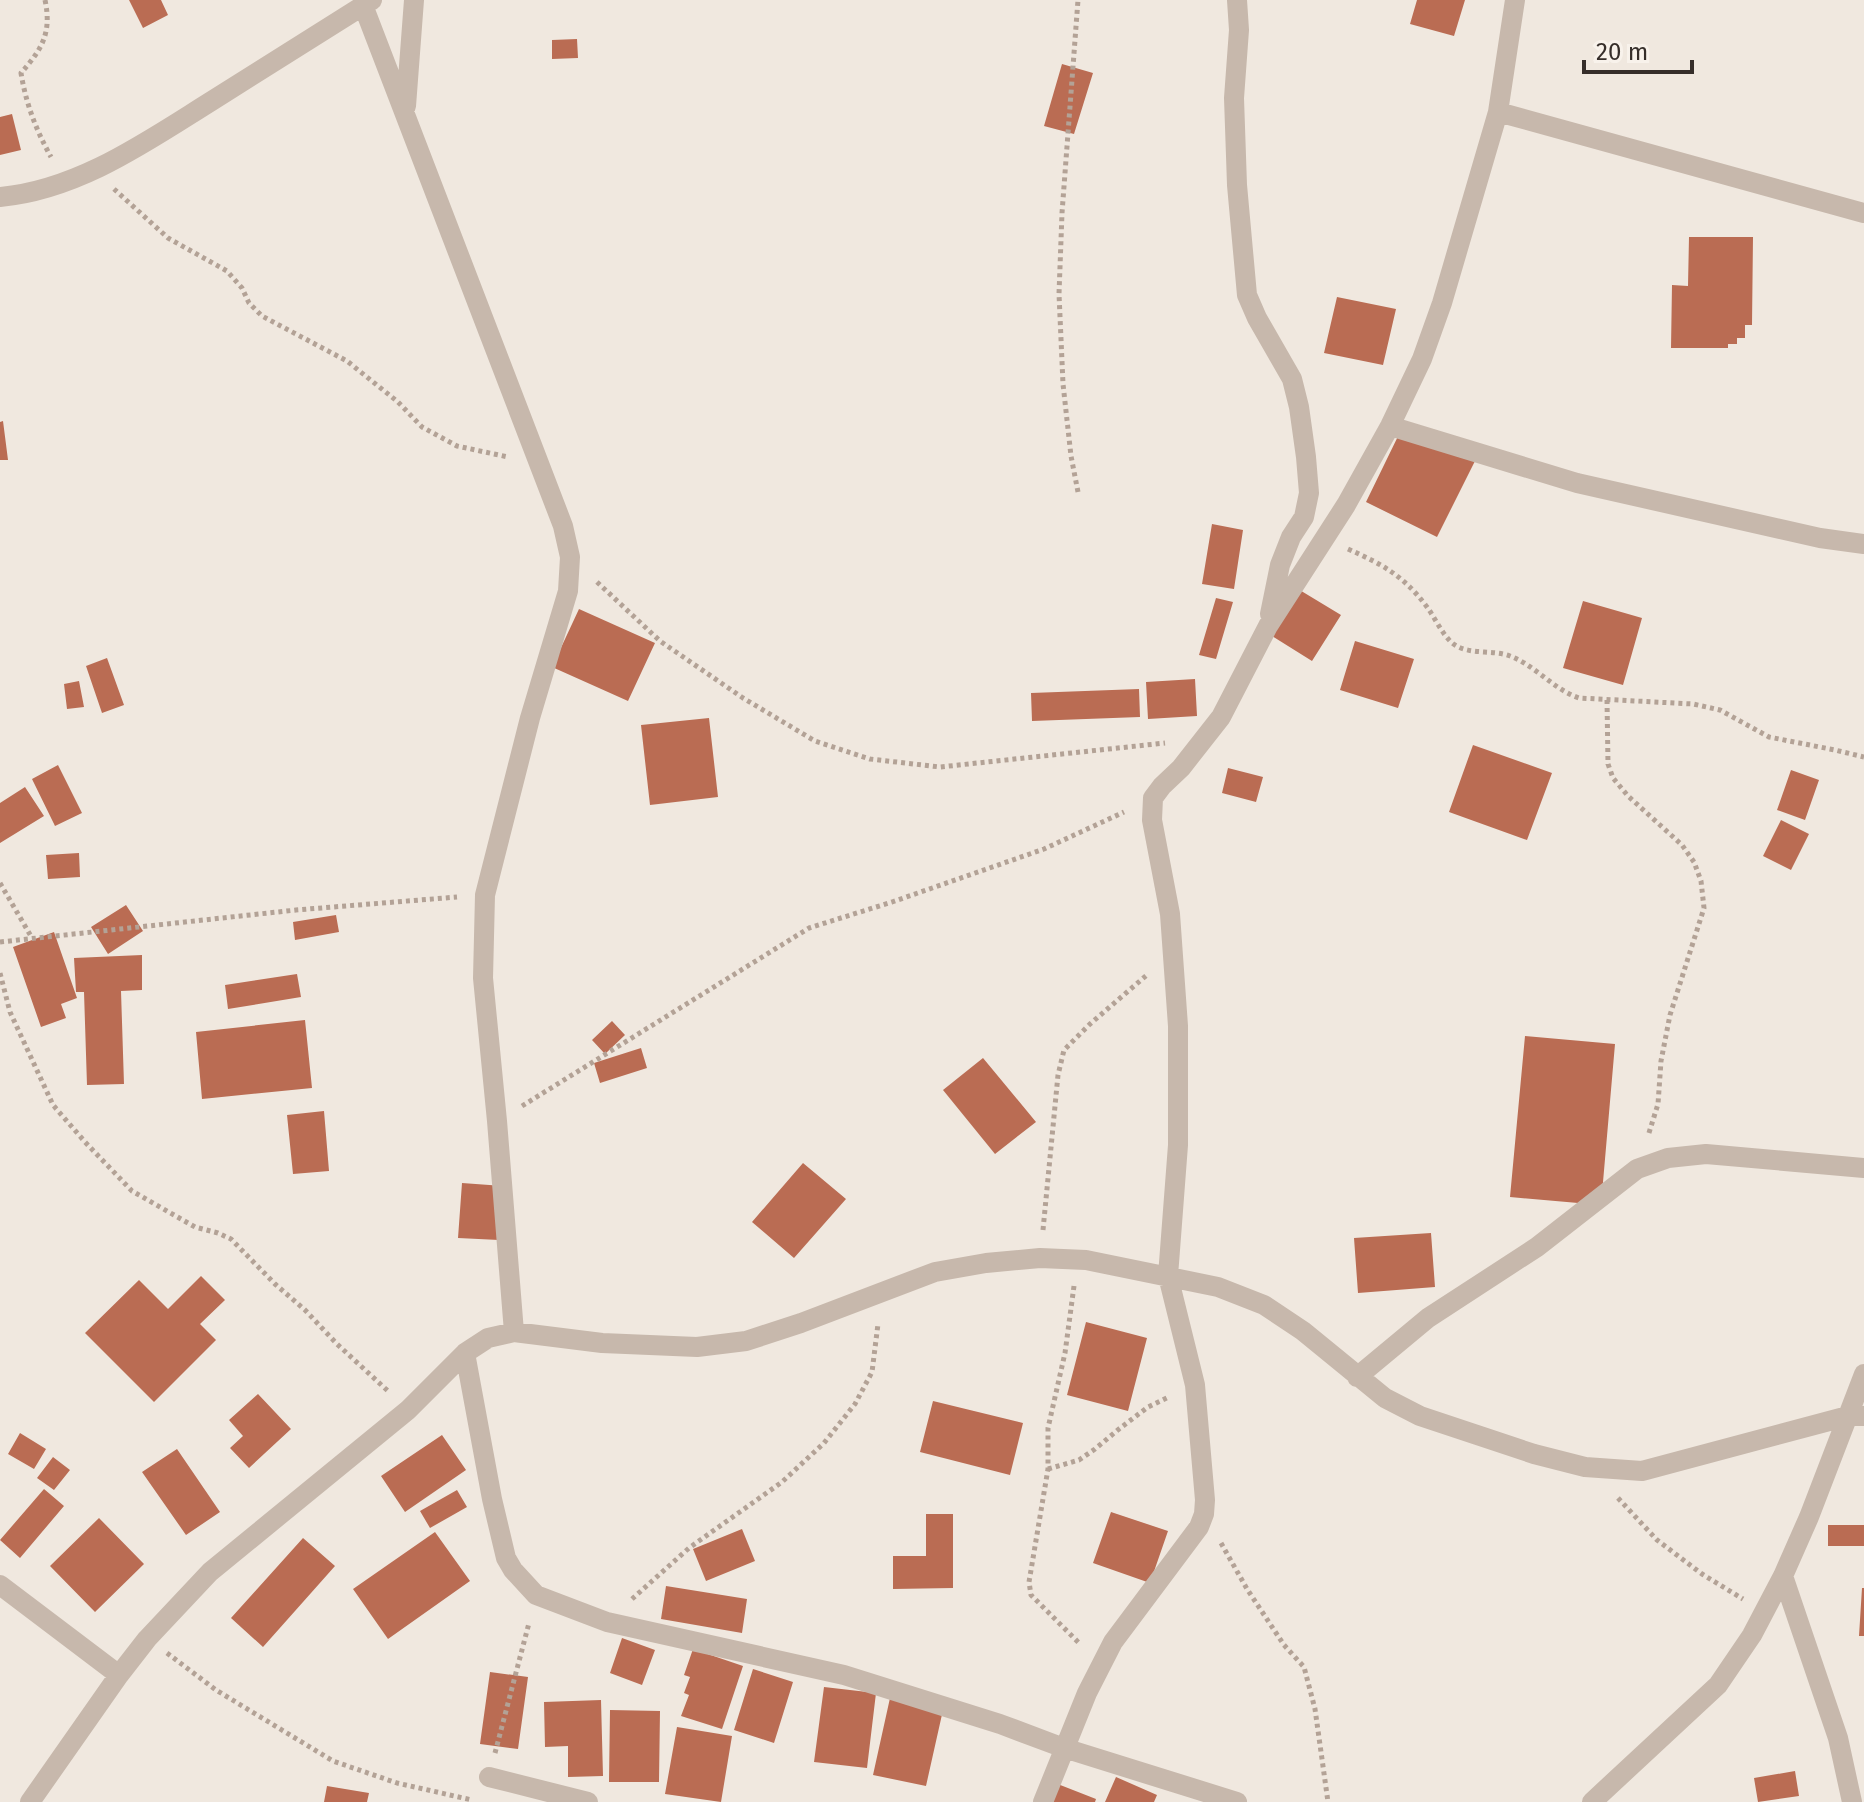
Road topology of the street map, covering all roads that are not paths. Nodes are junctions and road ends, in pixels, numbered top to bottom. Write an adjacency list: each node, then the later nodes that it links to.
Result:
1 (414, 0): 6 (street)
2 (1237, 0): 11 (street)
3 (1515, 0): 5 (street)
4 (368, 3): 6 (street); 7 (street)
5 (1498, 112): 8 (street); 9 (street)
6 (406, 114): 14 (street)
7 (0, 197)
8 (1864, 213)
9 (1390, 426): 10 (street); 11 (street)
10 (1864, 544)
11 (1268, 626): 13 (street)
12 (1864, 1168): 17 (street)
13 (1168, 1276): 14 (street); 17 (street); 22 (street)
14 (514, 1332): 15 (street)
15 (465, 1353): 21 (street); 22 (street)
16 (1864, 1374): 18 (street)
17 (1357, 1377): 18 (street)
18 (1856, 1416): 19 (street)
19 (1783, 1576): 28 (street); 29 (street)
20 (0, 1585): 21 (street)
21 (119, 1675): 24 (street)
22 (1064, 1748): 26 (street); 27 (street)
23 (489, 1777): 25 (street)
24 (30, 1802)
25 (588, 1802)
26 (1043, 1802)
27 (1237, 1802)
28 (1592, 1802)
29 (1852, 1802)

